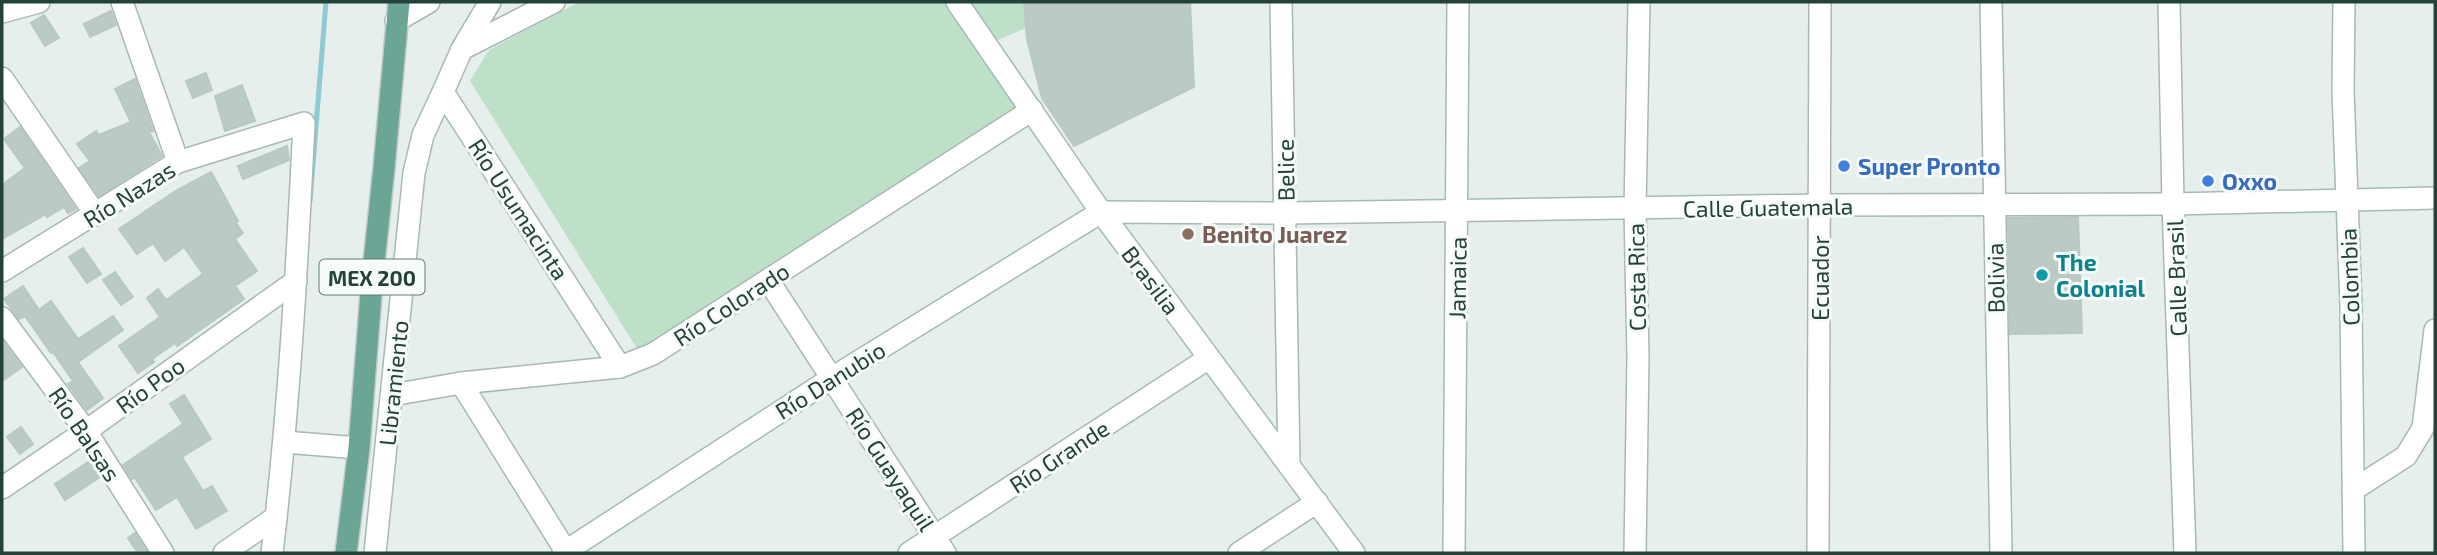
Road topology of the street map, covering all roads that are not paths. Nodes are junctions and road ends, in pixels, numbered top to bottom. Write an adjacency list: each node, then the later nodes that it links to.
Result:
1 (39, 2): 14 (street)
2 (122, 2): 20 (street)
3 (429, 2): 15 (street)
4 (489, 2): 16 (street)
5 (554, 2): 16 (street)
6 (957, 2): 19 (street, Brasilia)
7 (1281, 2): 29 (street, Belice)
8 (1458, 2): 28 (street, Jamaica)
9 (1639, 2): 26 (street, Costa Rica)
10 (1820, 2): 24 (street, Ecuador)
11 (1990, 2): 25 (street, Bolivia)
12 (2169, 2): 23 (street, Calle Brasil)
13 (2344, 2): 22 (street, Colombia)
14 (2, 12)
15 (397, 12): 43 (main road, MEX 200)
16 (463, 49): 18 (street)
17 (2, 78): 30 (street)
18 (443, 92): 37 (street, Río Usumacinta); 40 (street, Libramiento)
19 (1032, 110): 27 (street, Brasilia); 32 (street, Río Colorado)
20 (178, 162): 30 (street, Río Nazas); 33 (street, Río Nazas)
21 (2435, 198): 22 (street, Calle Guatemala)
22 (2346, 201): 23 (street, Calle Guatemala); 46 (street, Colombia)
23 (2173, 204): 25 (street, Calle Guatemala); 63 (street, Calle Brasil)
24 (1820, 205): 25 (street, Calle Guatemala); 26 (street, Calle Guatemala); 61 (street, Ecuador)
25 (1993, 206): 62 (street, Bolivia)
26 (1635, 209): 28 (street, Calle Guatemala); 60 (street, Costa Rica)
27 (1101, 212): 29 (street, Calle Guatemala); 36 (street, Brasilia); 38 (street, Río Danubio)
28 (1458, 212): 29 (street, Calle Guatemala); 59 (street, Jamaica)
29 (1286, 214): 44 (street, Belice)
30 (96, 215): 31 (street, Río Nazas)
31 (2, 271)
32 (768, 280): 37 (street, Río Colorado); 38 (street, Río Guayaquil)
33 (296, 281): 41 (street, Río Poo); 42 (street)
34 (2, 318): 41 (street, Río Balsas)
35 (2435, 330): 46 (street)
36 (1209, 358): 44 (street, Brasilia); 49 (street, Río Grande)
37 (620, 366): 39 (street, Río Colorado)
38 (832, 378): 49 (street, Río Guayaquil); 55 (street, Río Danubio)
39 (461, 383): 40 (street, Río Colorado); 55 (street)
40 (392, 395): 54 (street, Libramiento)
41 (86, 431): 45 (street, Río Poo); 50 (street, Río Balsas)
42 (293, 443): 43 (street); 48 (street)
43 (359, 449): 53 (main road, MEX 200)
44 (1289, 464): 47 (street, Brasilia)
45 (2, 488)
46 (2353, 489): 64 (street, Colombia)
47 (1317, 502): 57 (street); 58 (street, Brasilia)
48 (276, 517): 51 (street); 52 (street)
49 (940, 545): 56 (street, Río Grande)
50 (163, 553)
51 (223, 553)
52 (272, 553)
53 (346, 553)
54 (375, 553)
55 (565, 553)
56 (909, 553)
57 (1239, 553)
58 (1354, 553)
59 (1454, 553)
60 (1635, 553)
61 (1818, 553)
62 (2001, 553)
63 (2185, 553)
64 (2354, 553)

